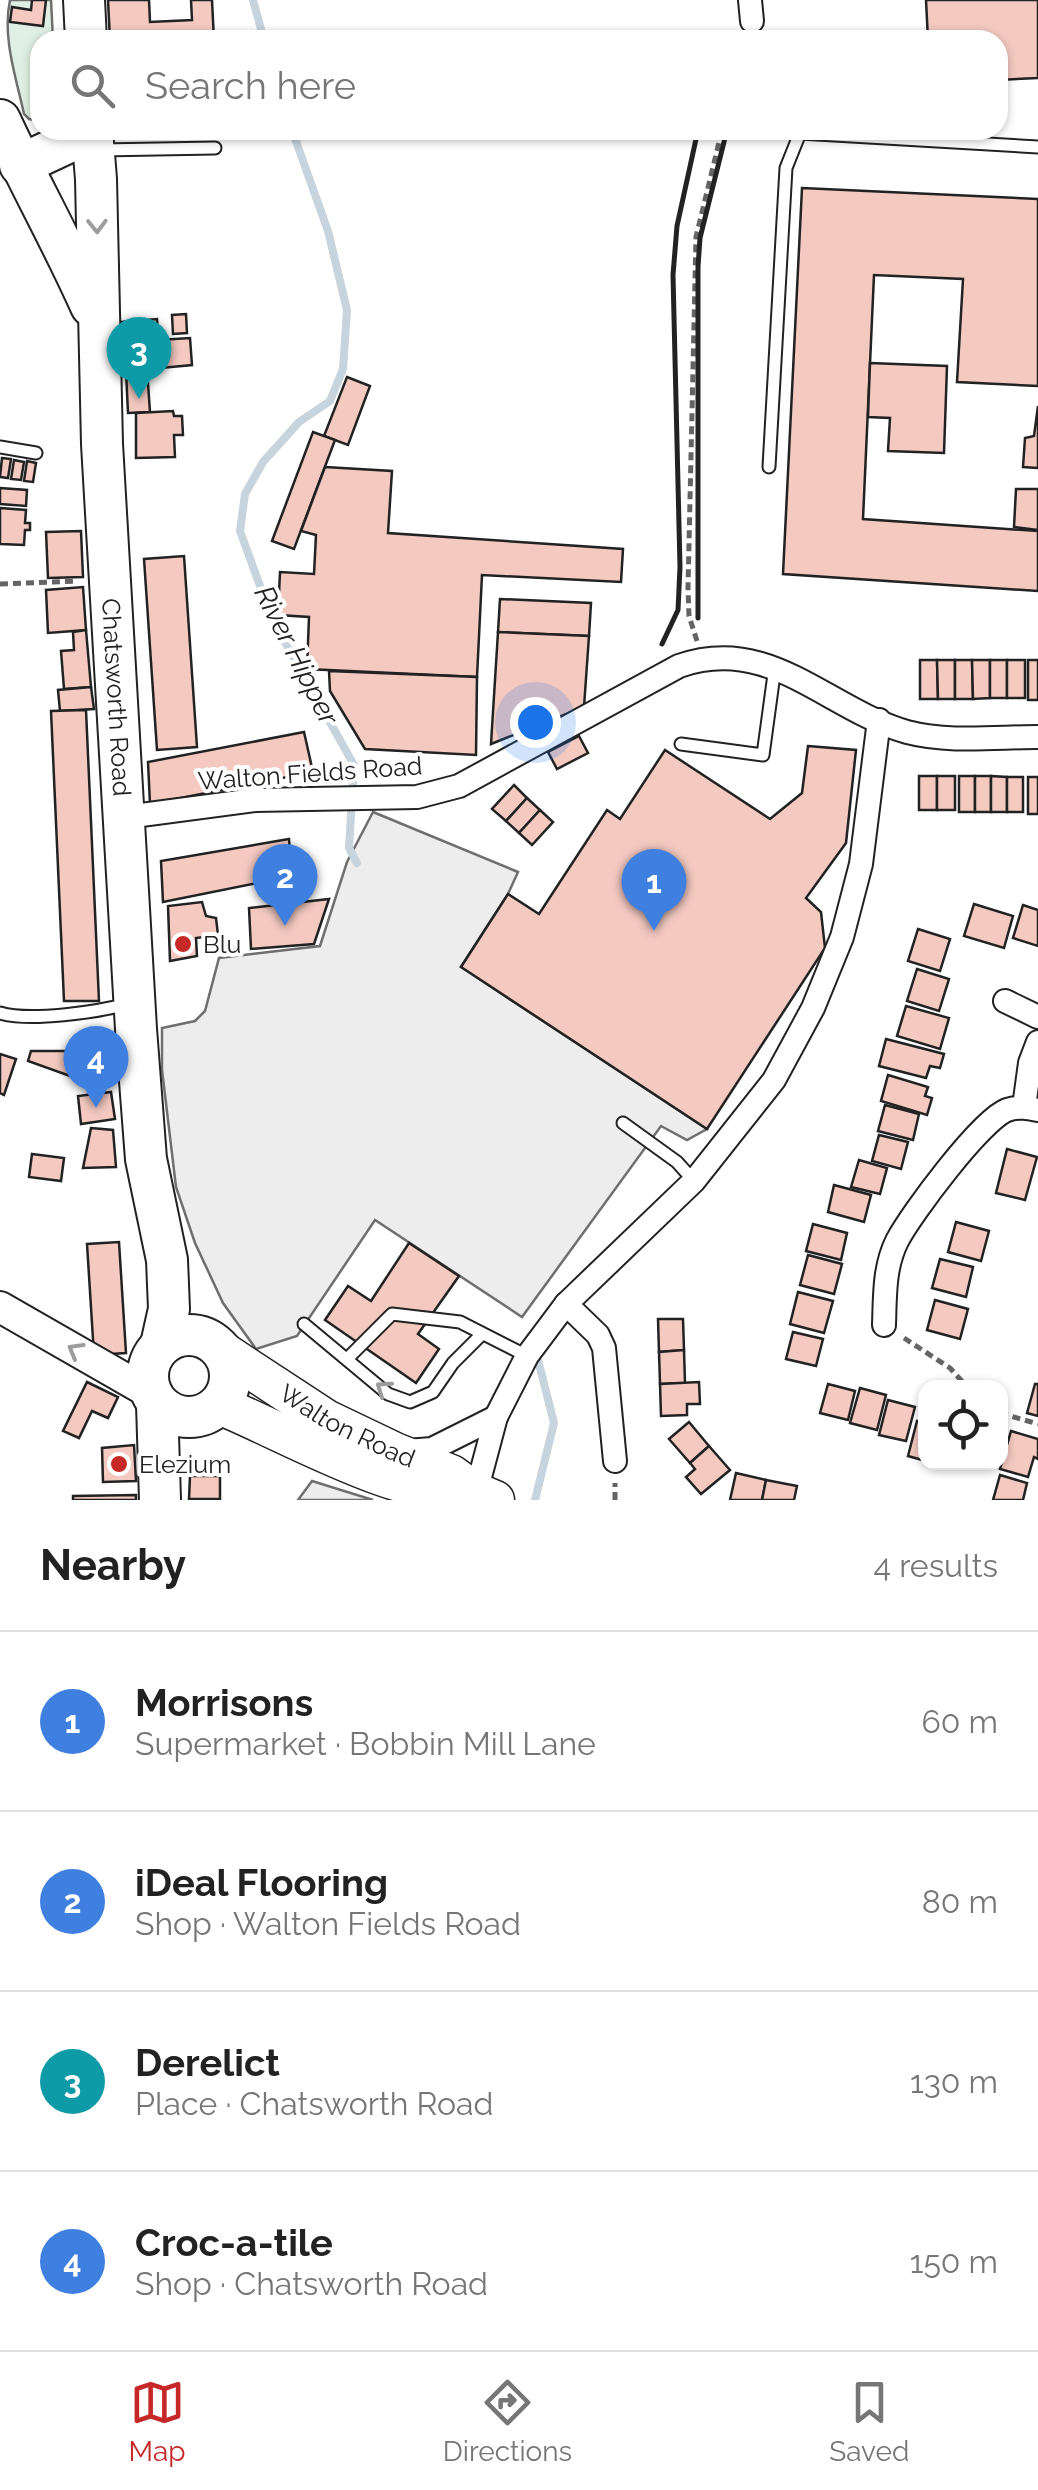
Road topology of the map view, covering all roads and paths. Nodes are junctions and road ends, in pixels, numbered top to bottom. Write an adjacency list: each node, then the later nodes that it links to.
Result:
1 (84, 0): 2 (highway)
2 (86, 30)
3 (0, 120): 12 (highway)
4 (78, 140): 12 (highway)
5 (88, 140): 13 (highway, Chatsworth Road, one-way to 13)
6 (123, 140): 11 (lane)
7 (720, 140): 19 (path)
8 (795, 140): 16 (lane)
9 (926, 140): 10 (lane)
10 (1038, 147)
11 (216, 148)
12 (10, 168): 13 (highway)
13 (99, 323): 17 (highway, Chatsworth Road)
14 (0, 447): 15 (lane)
15 (36, 453)
16 (768, 467)
17 (108, 580): 18 (path); 24 (highway, Chatsworth Road)
18 (0, 584)
19 (704, 658): 20 (street); 24 (street, Walton Fields Road)
20 (775, 667): 21 (street); 23 (lane)
21 (879, 720): 22 (street); 32 (street)
22 (1038, 738)
23 (681, 744)
24 (126, 816): 25 (highway, Chatsworth Road)
25 (136, 1001): 27 (lane); 33 (highway, Chatsworth Road)
26 (1004, 1001): 28 (street)
27 (0, 1013)
28 (1038, 1017)
29 (1038, 1042): 30 (street)
30 (1031, 1109): 37 (street)
31 (623, 1123): 32 (lane)
32 (694, 1180): 34 (street)
33 (168, 1260): 39 (highway, Chatsworth Road); 40 (highway, Chatsworth Road)
34 (566, 1304): 41 (street); 50 (street)
35 (0, 1307): 44 (street, one-way to 35)
36 (304, 1324): 42 (lane)
37 (884, 1325): 43 (path)
38 (482, 1334): 41 (lane); 42 (lane); 42 (lane, one-way to 42)
39 (161, 1345): 40 (highway); 44 (highway)
40 (218, 1347): 45 (highway); 49 (main road, Walton Road)
41 (527, 1356): 47 (street)
42 (347, 1359)
43 (961, 1380)
44 (154, 1398): 45 (highway); 52 (highway)
45 (207, 1411): 51 (main road, Walton Road); 52 (highway)
46 (1008, 1415): 48 (path)
47 (496, 1418): 49 (street); 51 (street)
48 (1038, 1424)
49 (395, 1452): 51 (main road, Walton Road)
50 (615, 1461)
51 (485, 1496)
52 (163, 1500)

